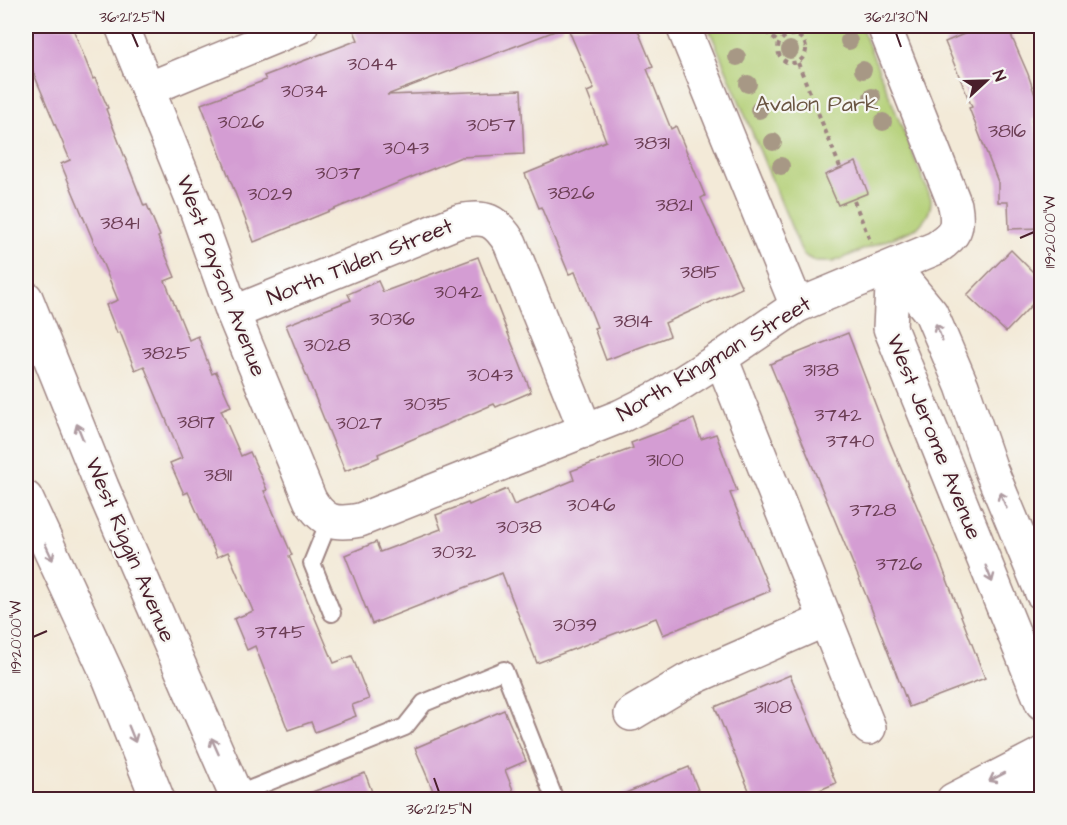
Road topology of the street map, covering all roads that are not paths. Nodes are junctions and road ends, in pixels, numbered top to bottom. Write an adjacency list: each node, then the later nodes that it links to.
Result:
1 (122, 26): 5 (street, West Payson Avenue)
2 (301, 26): 5 (street)
3 (682, 26): 8 (street)
4 (893, 28): 6 (street, North Kingman Street)
5 (148, 89): 9 (street, West Payson Avenue)
6 (893, 267): 8 (street, North Kingman Street); 12 (street, West Jerome Avenue, one-way to 6); 13 (street, West Jerome Avenue)
7 (26, 298): 24 (street, West Riggin Avenue, one-way to 7)
8 (796, 306): 10 (street, North Kingman Street)
9 (233, 313): 11 (street, North Tilden Street); 15 (street, West Payson Avenue)
10 (721, 358): 11 (street, North Kingman Street); 18 (street)
11 (586, 431): 15 (street, North Kingman Street)
12 (982, 445): 13 (street); 16 (street, West Jerome Avenue, one-way to 12)
13 (944, 461): 19 (street, West Jerome Avenue, one-way to 19)
14 (26, 498): 25 (street, one-way to 25)
15 (329, 520): 17 (lane)
16 (1041, 593)
17 (332, 613)
18 (825, 620): 20 (street); 21 (street)
19 (1041, 703)
20 (631, 714)
21 (869, 728)
22 (1041, 754): 27 (street, one-way to 27)
23 (1041, 781): 28 (street)
24 (237, 797): 26 (lane)
25 (158, 800)
26 (555, 800)
27 (953, 800)
28 (1007, 800)

